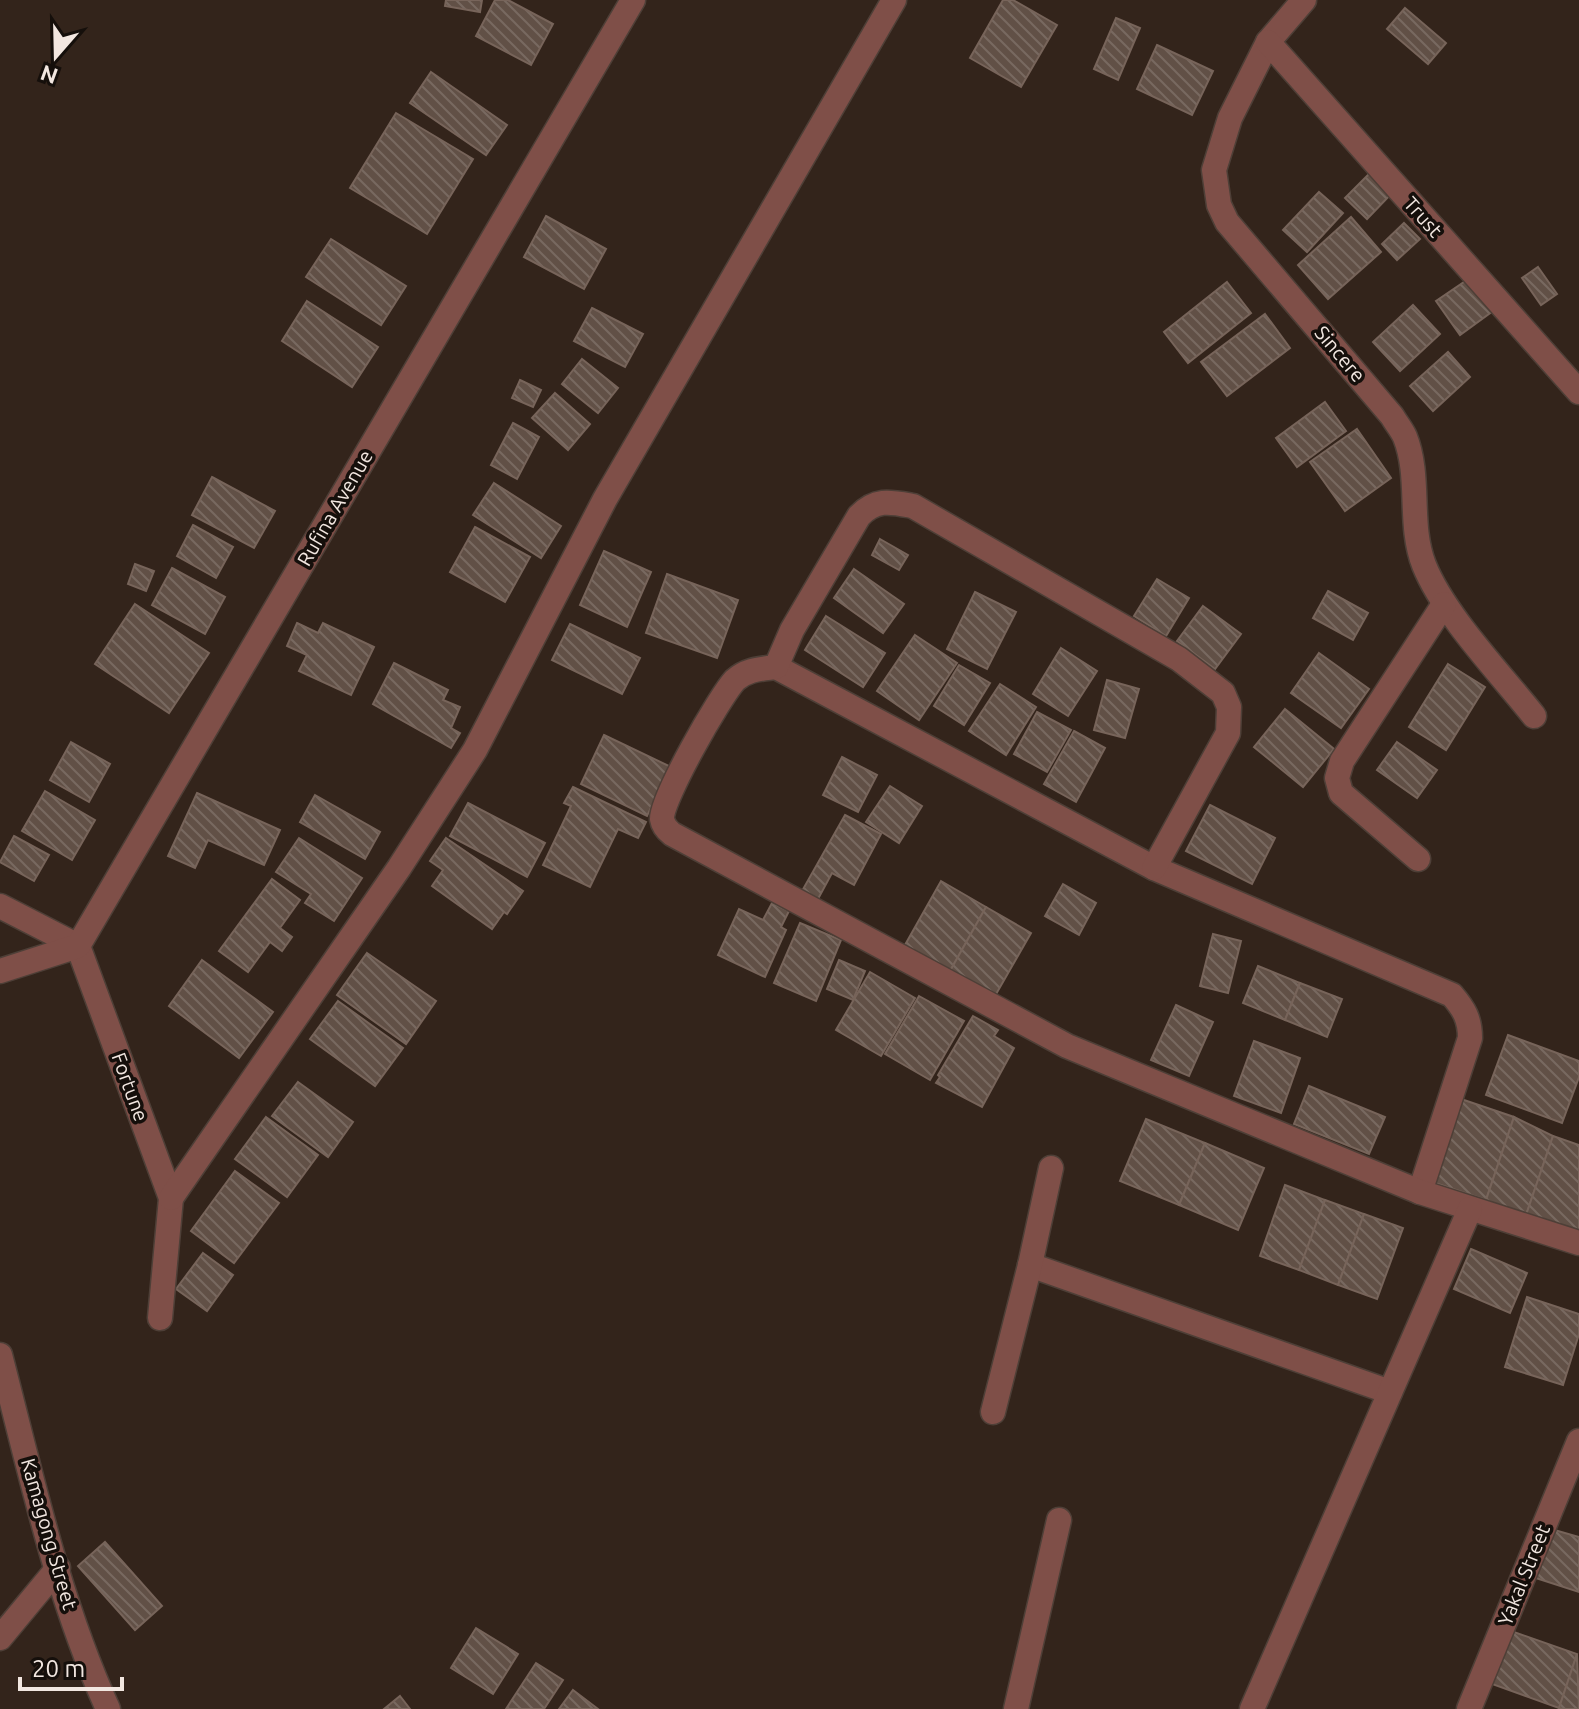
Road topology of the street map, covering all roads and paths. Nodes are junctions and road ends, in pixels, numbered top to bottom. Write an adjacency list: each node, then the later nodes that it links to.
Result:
1 (633, 0): 12 (street, Rufina Avenue)
2 (894, 0): 16 (street)
3 (1304, 0): 4 (street, Sincere)
4 (1268, 42): 5 (street, Trust); 6 (street, Sincere)
5 (1579, 392)
6 (1444, 604): 8 (street, Sincere); 9 (street)
7 (776, 667): 10 (street); 10 (street); 15 (street)
8 (1534, 716)
9 (1418, 859)
10 (1154, 868): 15 (street)
11 (0, 906): 12 (street)
12 (78, 946): 13 (street); 16 (street, Fortune)
13 (0, 971)
14 (1051, 1168): 19 (street)
15 (1420, 1192): 17 (street)
16 (171, 1198): 20 (street, Fortune)
17 (1470, 1209): 18 (street); 22 (street)
18 (1579, 1243)
19 (1030, 1265): 22 (street); 23 (street)
20 (160, 1318)
21 (0, 1355): 26 (street, Kamagong Street)
22 (1390, 1392): 30 (street)
23 (993, 1412)
24 (1579, 1441): 31 (street, Yakal Street)
25 (1059, 1520): 29 (street)
26 (58, 1568): 27 (street); 28 (street, Kamagong Street)
27 (0, 1638)
28 (108, 1709)
29 (1016, 1709)
30 (1252, 1709)
31 (1469, 1709)

